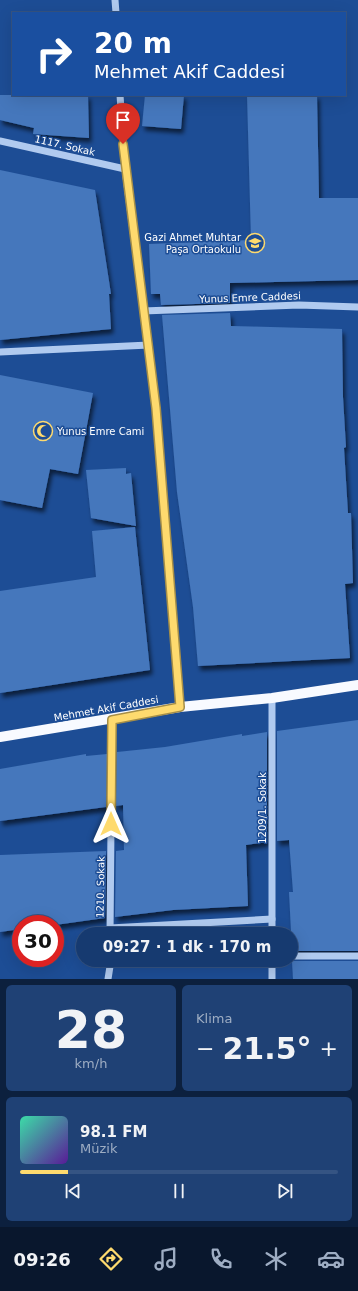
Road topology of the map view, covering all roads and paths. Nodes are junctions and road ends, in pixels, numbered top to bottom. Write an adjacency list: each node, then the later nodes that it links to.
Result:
1 (115, 0): 2 (street)
2 (116, 12)
3 (120, 96): 5 (street)
4 (0, 141): 5 (street, 1117. Sokak)
5 (125, 169): 7 (street)
6 (358, 307): 7 (street, Yunus Emre Caddesi)
7 (143, 311): 8 (street)
8 (149, 345): 9 (street); 12 (street)
9 (0, 352)
10 (358, 685): 11 (main road, Mehmet Akif Caddesi)
11 (272, 698): 12 (main road, Mehmet Akif Caddesi); 15 (street, 1209/1. Sokak)
12 (180, 707): 13 (main road, Mehmet Akif Caddesi)
13 (112, 720): 14 (main road, Mehmet Akif Caddesi); 16 (street, 1210. Sokak)
14 (0, 737)
15 (272, 919): 17 (street); 18 (street, 1209/1. Sokak)
16 (110, 927)
17 (164, 927)
18 (272, 927)
19 (298, 956): 20 (street)
20 (358, 956)
21 (110, 967): 23 (street)
22 (272, 967): 24 (street)
23 (108, 979)
24 (272, 979)

